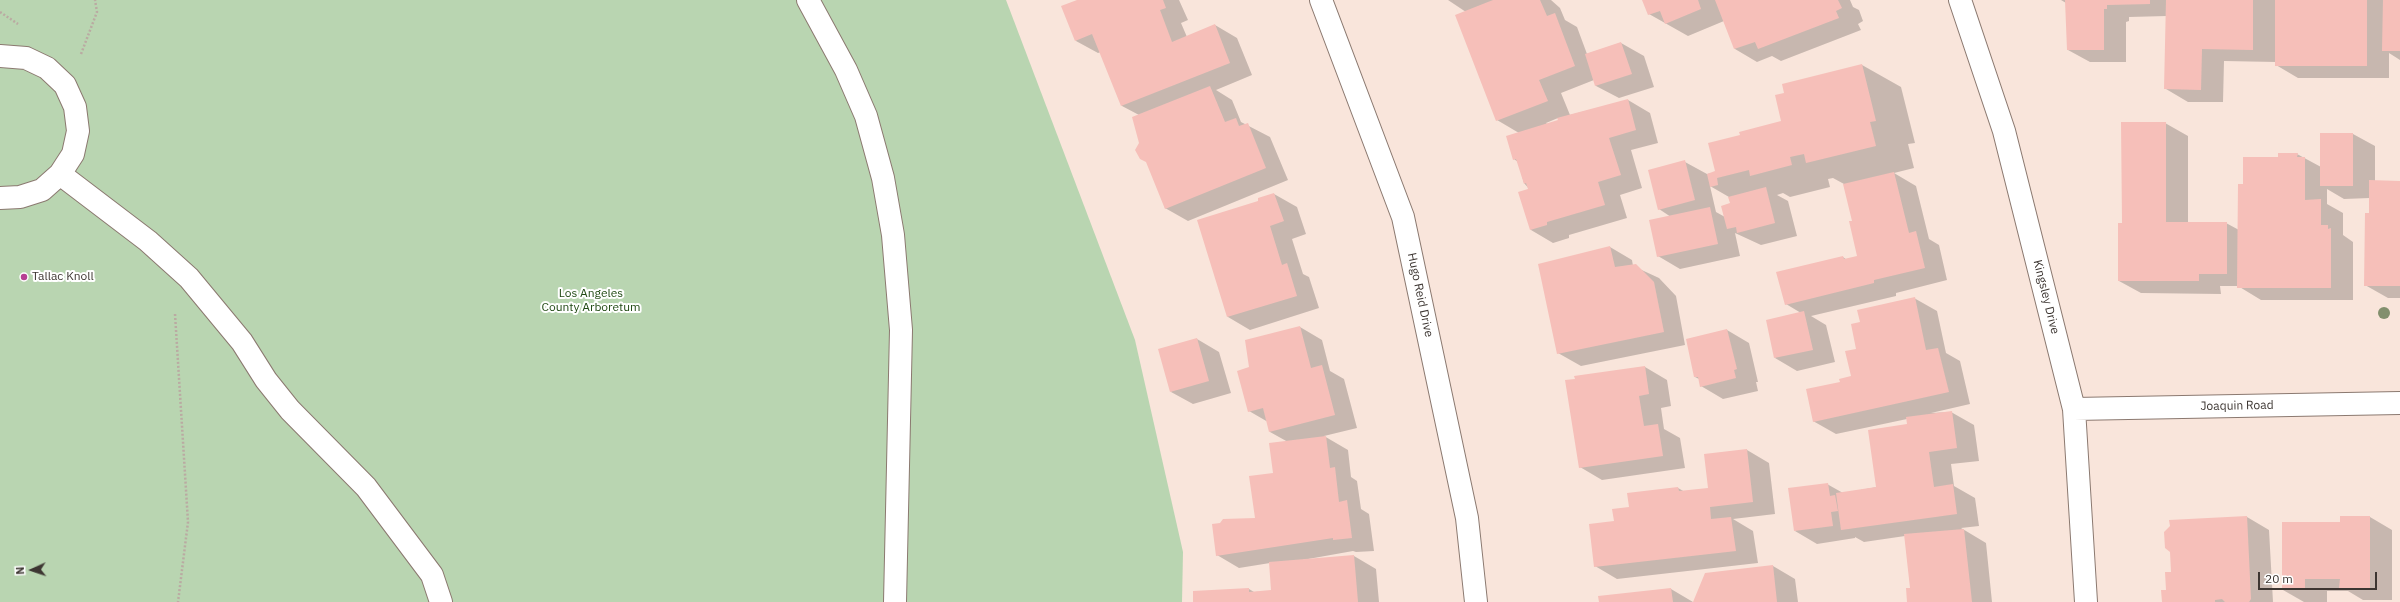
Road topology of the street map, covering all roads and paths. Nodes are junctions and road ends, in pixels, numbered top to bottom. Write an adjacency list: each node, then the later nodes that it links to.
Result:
1 (95, 0): 6 (path)
2 (808, 0): 14 (street)
3 (1321, 0): 15 (street, Hugo Reid Drive)
4 (1960, 0): 11 (street, Kingsley Drive)
5 (0, 56): 6 (street)
6 (57, 78): 7 (street)
7 (60, 174): 8 (street); 9 (street)
8 (0, 198)
9 (170, 261): 12 (path); 13 (street)
10 (2400, 403): 11 (street, Joaquin Road)
11 (2074, 409): 16 (street, Kingsley Drive)
12 (178, 602)
13 (441, 602)
14 (895, 602)
15 (1476, 602)
16 (2086, 602)

